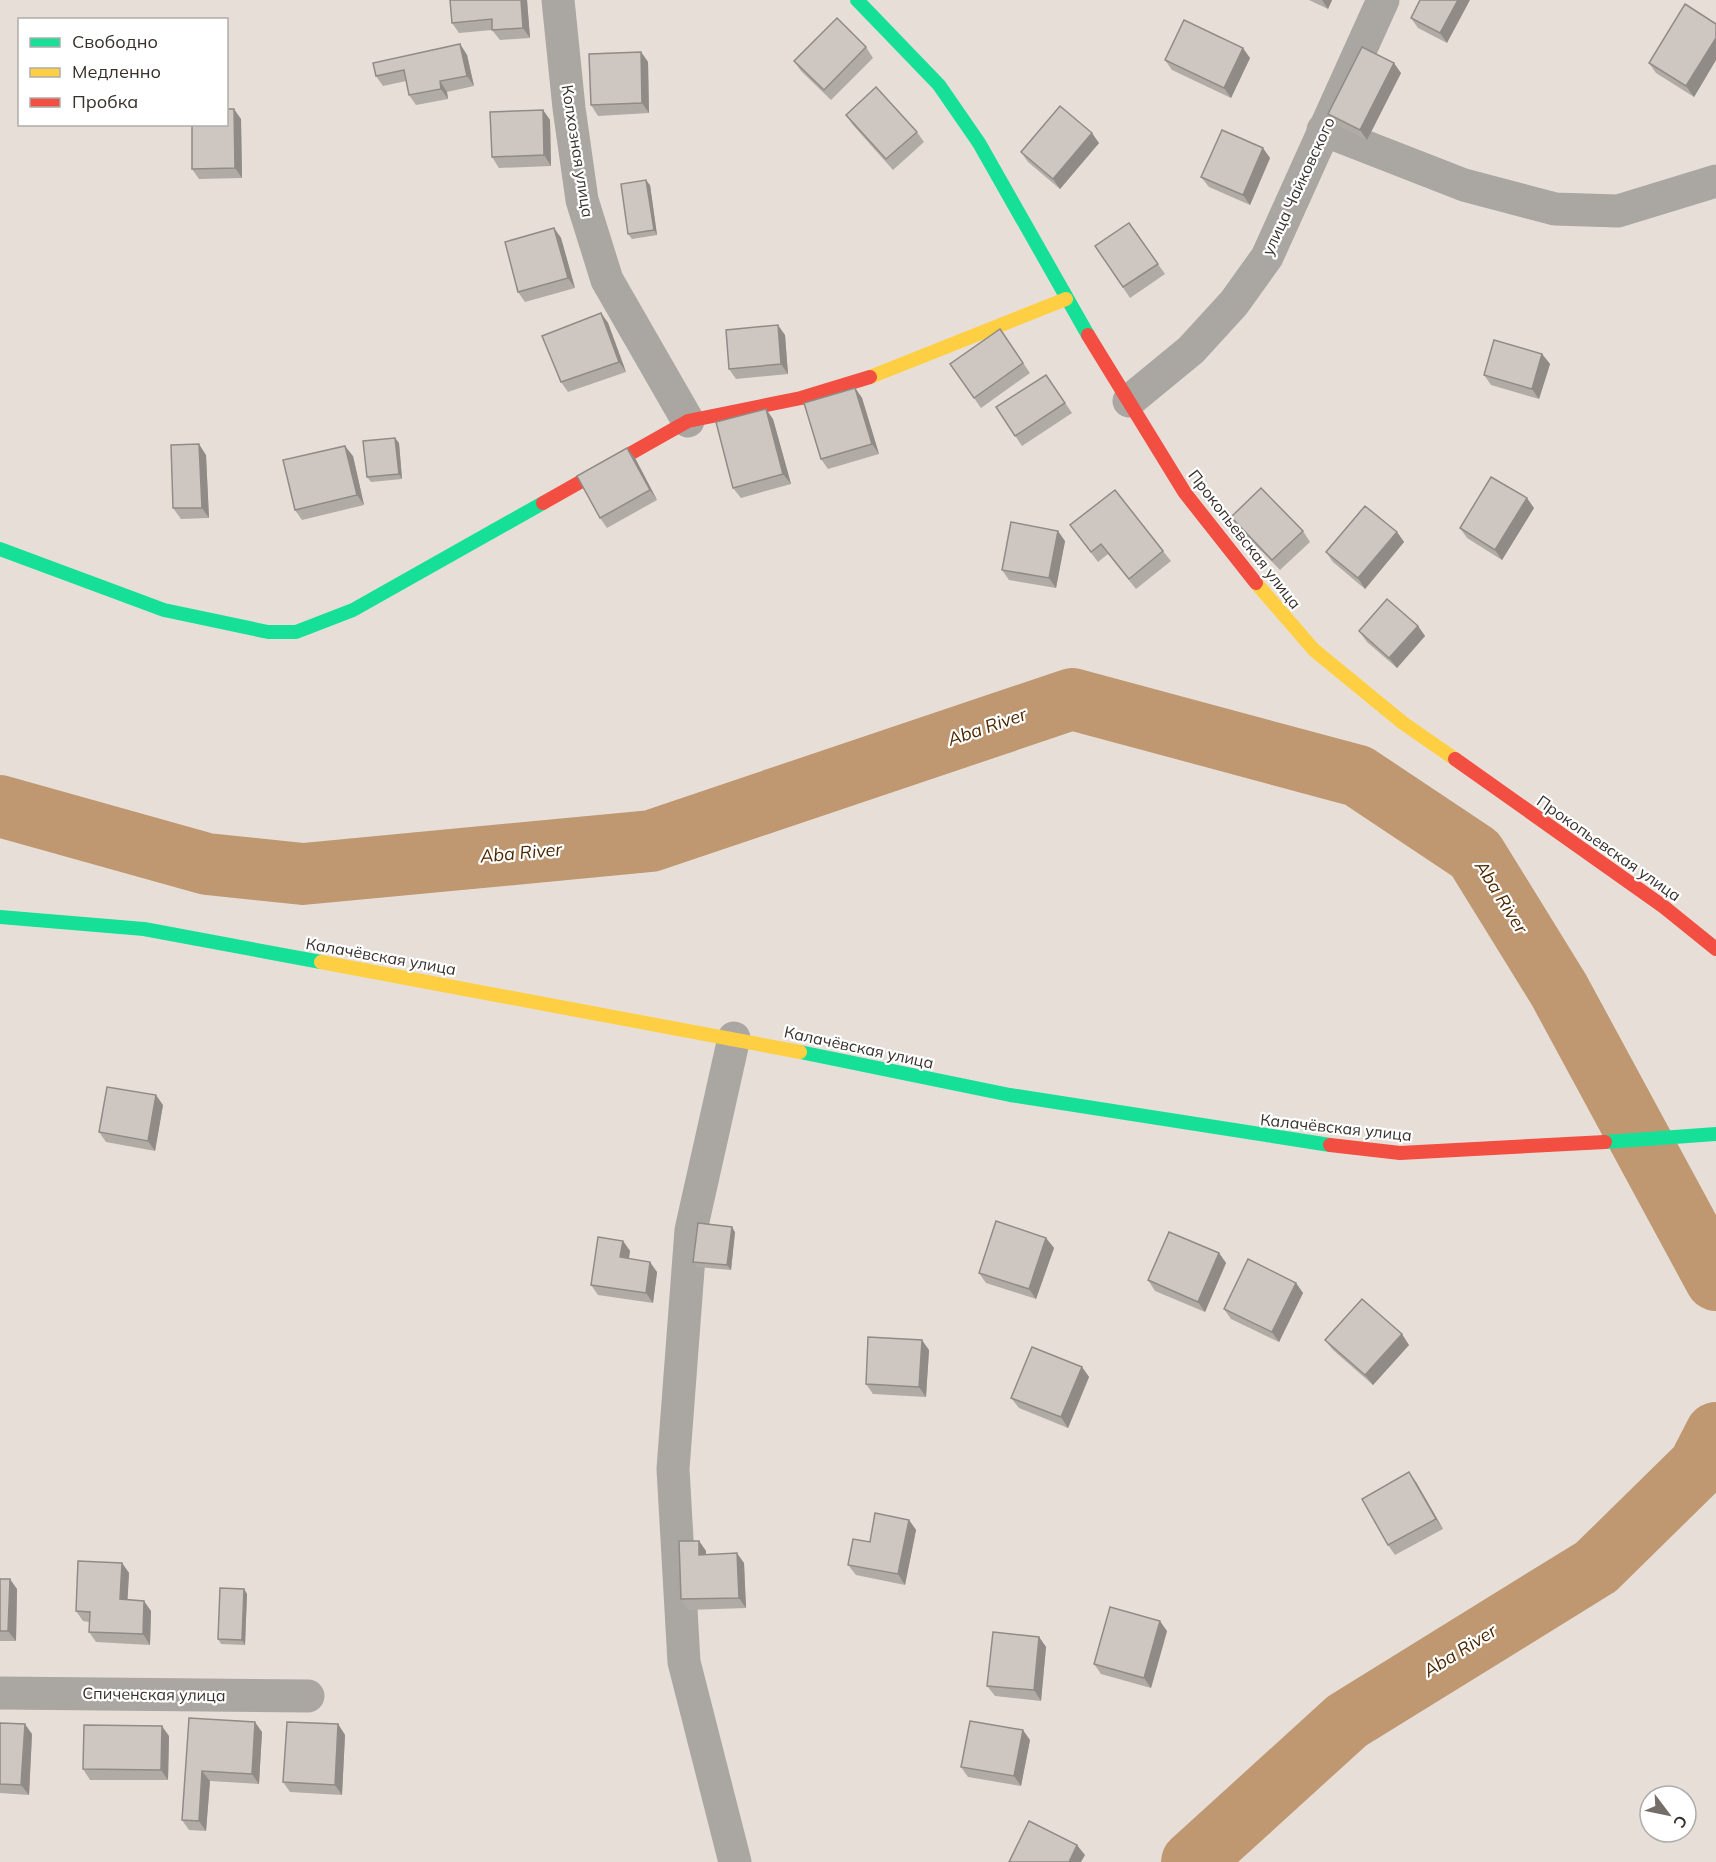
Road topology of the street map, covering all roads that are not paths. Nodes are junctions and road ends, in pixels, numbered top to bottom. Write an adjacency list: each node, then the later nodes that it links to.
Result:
1 (558, 0): 8 (street, Колхозная улица)
2 (857, 0): 6 (main road, Прокопьевская улица)
3 (1383, 0): 4 (street, улица Чайковского)
4 (1323, 130): 5 (street); 7 (street, улица Чайковского)
5 (1716, 181)
6 (1066, 299): 7 (main road, Прокопьевская улица); 8 (main road)
7 (1130, 401): 11 (main road, Прокопьевская улица)
8 (688, 421): 9 (main road)
9 (0, 549)
10 (0, 917): 12 (main road, Калачёвская улица)
11 (1716, 949)
12 (734, 1038): 13 (main road, Калачёвская улица); 16 (street)
13 (1716, 1134)
14 (0, 1693): 15 (street, Спиченская улица)
15 (308, 1696)
16 (735, 1862)

